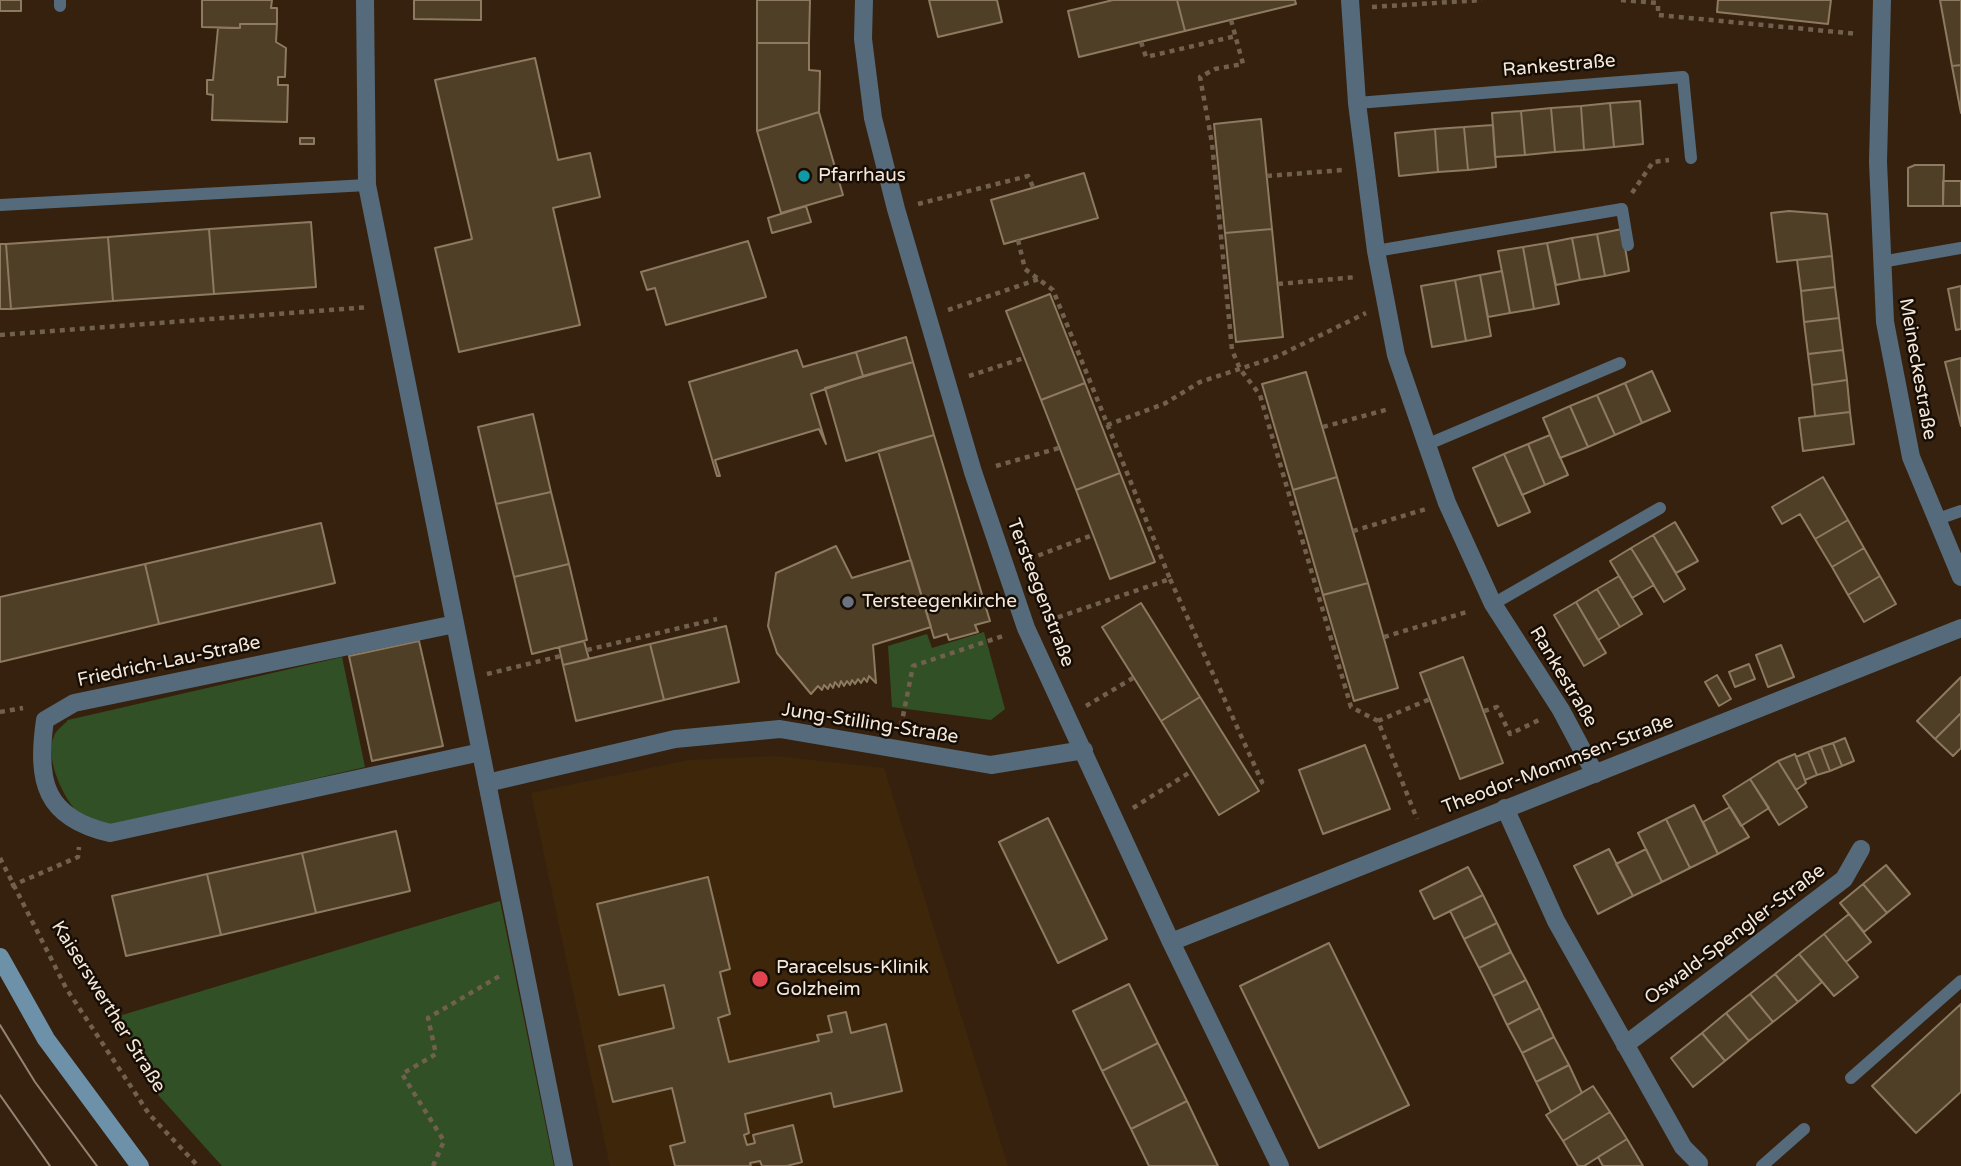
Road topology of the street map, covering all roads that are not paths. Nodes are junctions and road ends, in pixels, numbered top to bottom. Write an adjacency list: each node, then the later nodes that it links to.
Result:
1 (365, 0): 7 (street)
2 (863, 0): 22 (street, Tersteegenstraße)
3 (1882, 0): 12 (street, Meineckestraße)
4 (1350, 5): 5 (street, Rankestraße)
5 (1356, 103): 6 (lane, Rankestraße); 11 (street, Rankestraße)
6 (1691, 158)
7 (367, 185): 8 (lane); 20 (street)
8 (0, 205)
9 (1628, 245): 11 (lane)
10 (1961, 248): 12 (lane)
11 (1376, 251): 14 (street, Rankestraße)
12 (1881, 262): 17 (street, Meineckestraße)
13 (1620, 363): 14 (lane)
14 (1426, 445): 19 (street, Rankestraße)
15 (1660, 508): 19 (lane)
16 (1961, 510): 17 (lane)
17 (1936, 520): 18 (street, Meineckestraße)
18 (1961, 577)
19 (1493, 604): 24 (street, Rankestraße)
20 (455, 624): 23 (street); 23 (street, Friedrich-Lau-Straße)
21 (1961, 628): 24 (street, Theodor-Mommsen-Straße)
22 (1084, 750): 25 (street, Jung-Stilling-Straße); 28 (street, Tersteegenstraße)
23 (481, 752): 25 (street)
24 (1595, 774): 26 (street, Theodor-Mommsen-Straße)
25 (486, 783): 36 (street)
26 (1506, 808): 28 (street, Theodor-Mommsen-Straße); 31 (street)
27 (1861, 849): 31 (street, Oswald-Spengler-Straße)
28 (1171, 942): 37 (street, Tersteegenstraße)
29 (0, 957): 35 (street)
30 (1961, 981): 32 (lane)
31 (1625, 1045): 34 (street)
32 (1852, 1078)
33 (1804, 1129): 38 (lane)
34 (1699, 1163)
35 (140, 1166)
36 (564, 1166)
37 (1280, 1166)
38 (1762, 1166)

